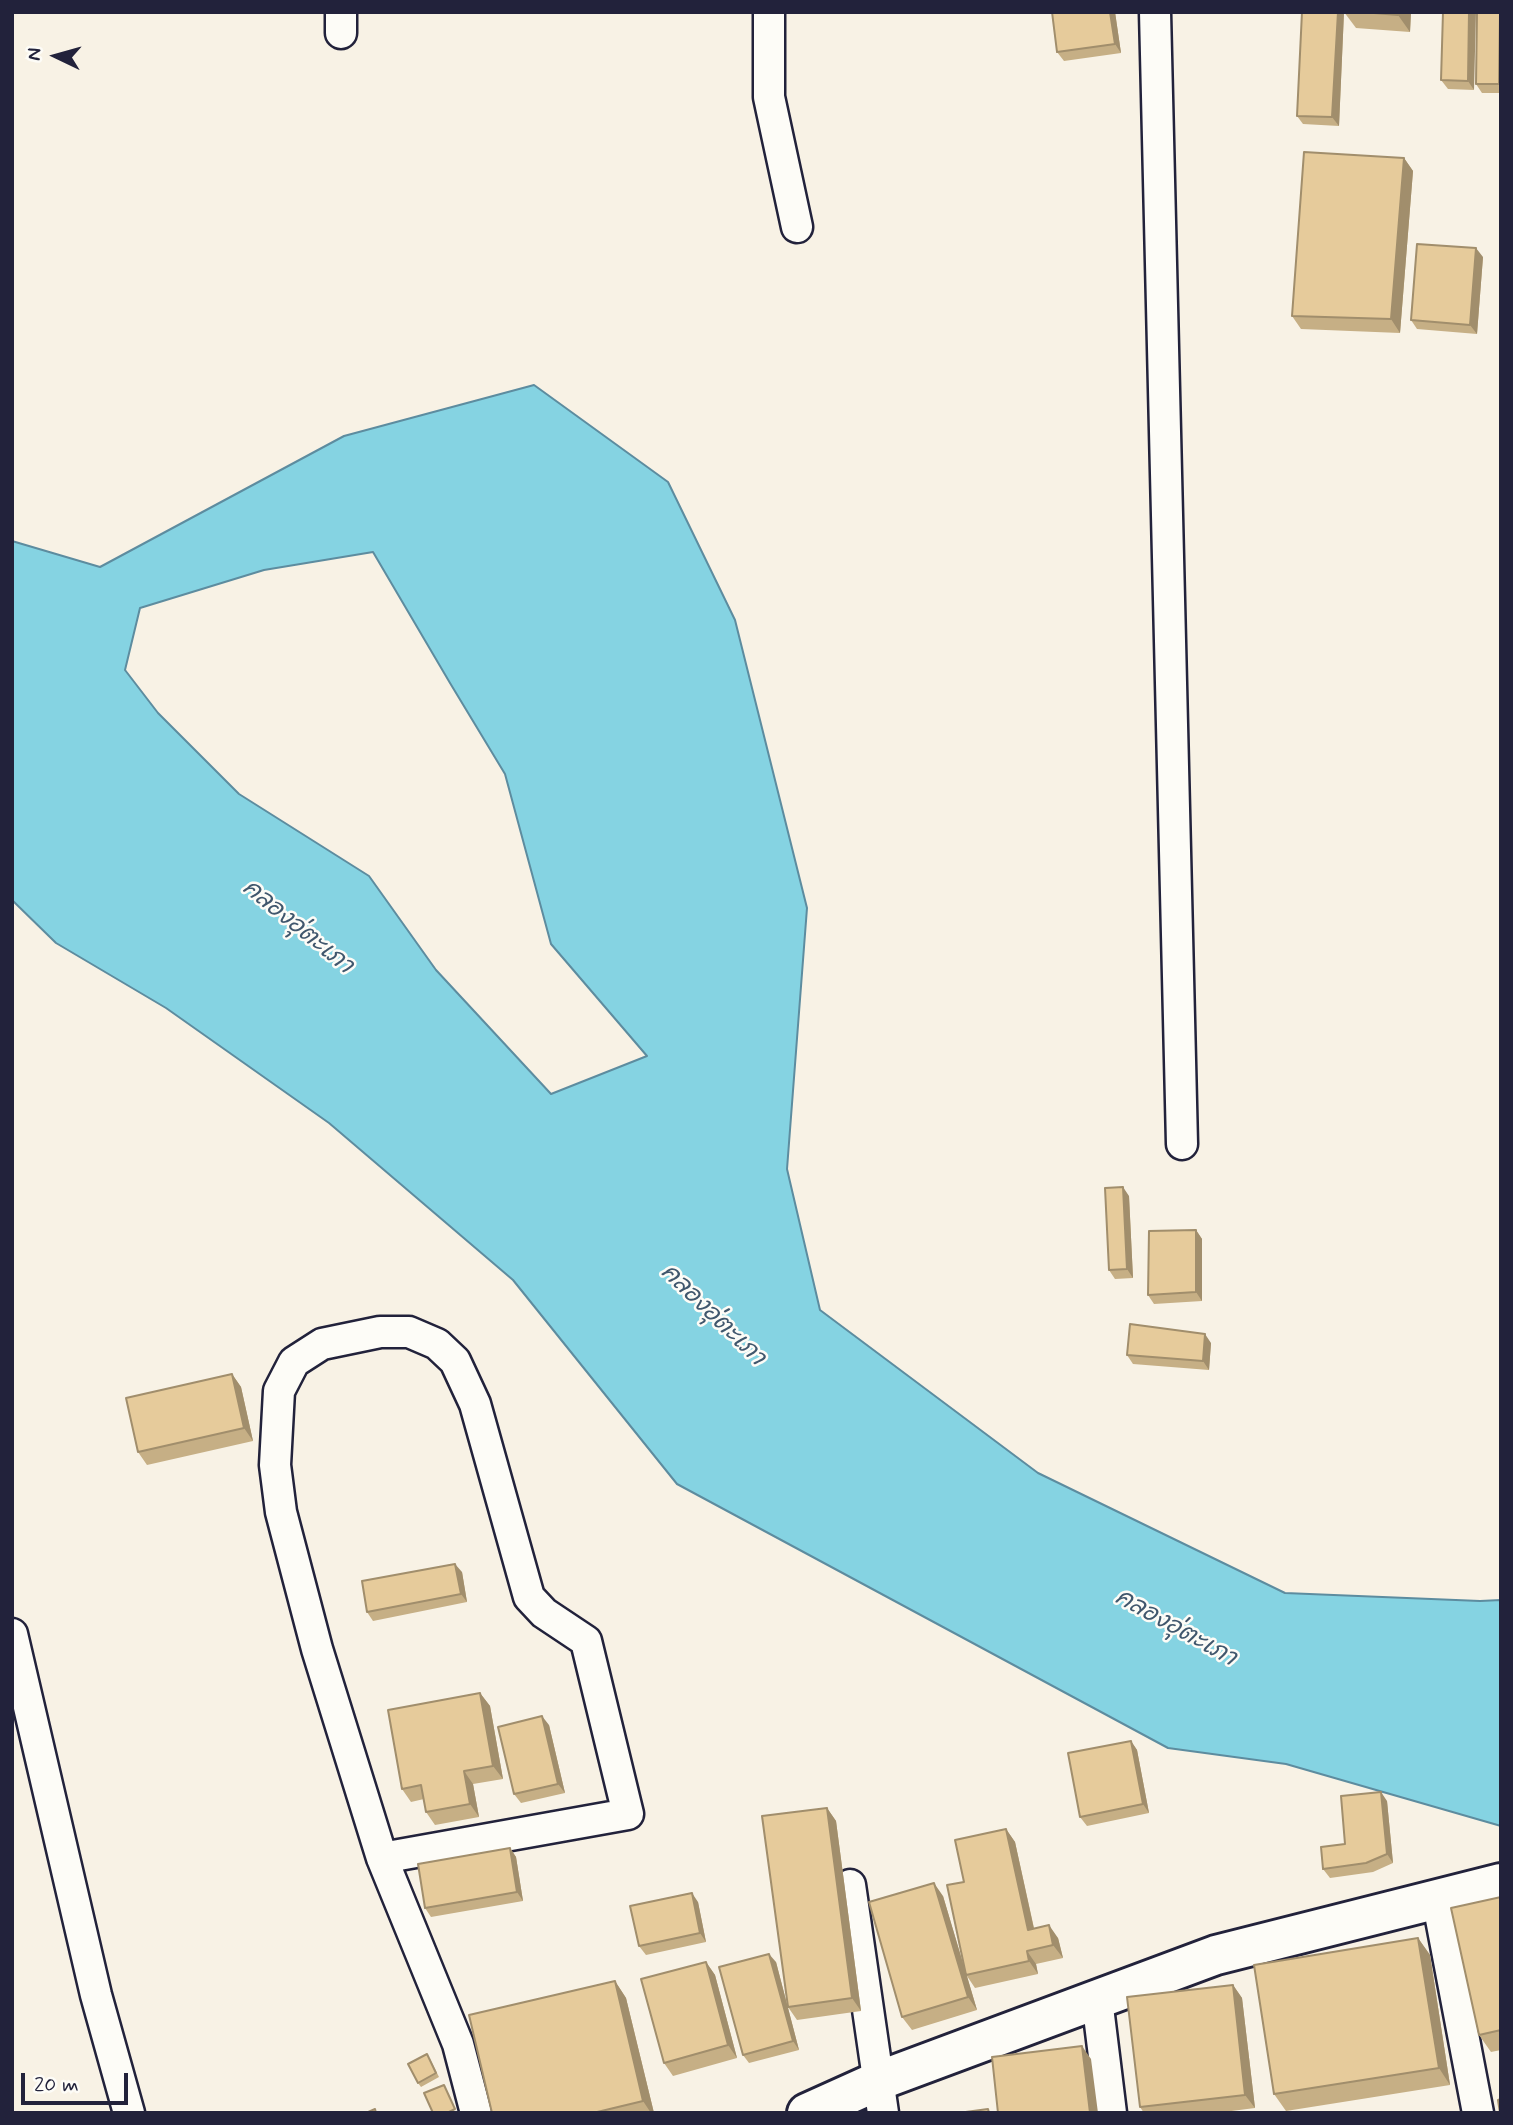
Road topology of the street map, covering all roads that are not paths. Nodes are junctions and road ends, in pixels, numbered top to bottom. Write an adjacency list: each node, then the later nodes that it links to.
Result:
1 (769, 12): 3 (street)
2 (1156, 12): 4 (street)
3 (797, 227)
4 (1182, 1144)
5 (12, 1634): 12 (street)
6 (382, 1858): 6 (street); 13 (street)
7 (1501, 1883): 9 (street)
8 (850, 1885): 11 (street)
9 (1437, 1898): 10 (street); 16 (street)
10 (1097, 1999): 11 (street); 15 (street)
11 (880, 2097): 14 (street)
12 (129, 2113)
13 (476, 2113)
14 (807, 2113)
15 (1111, 2113)
16 (1478, 2113)

